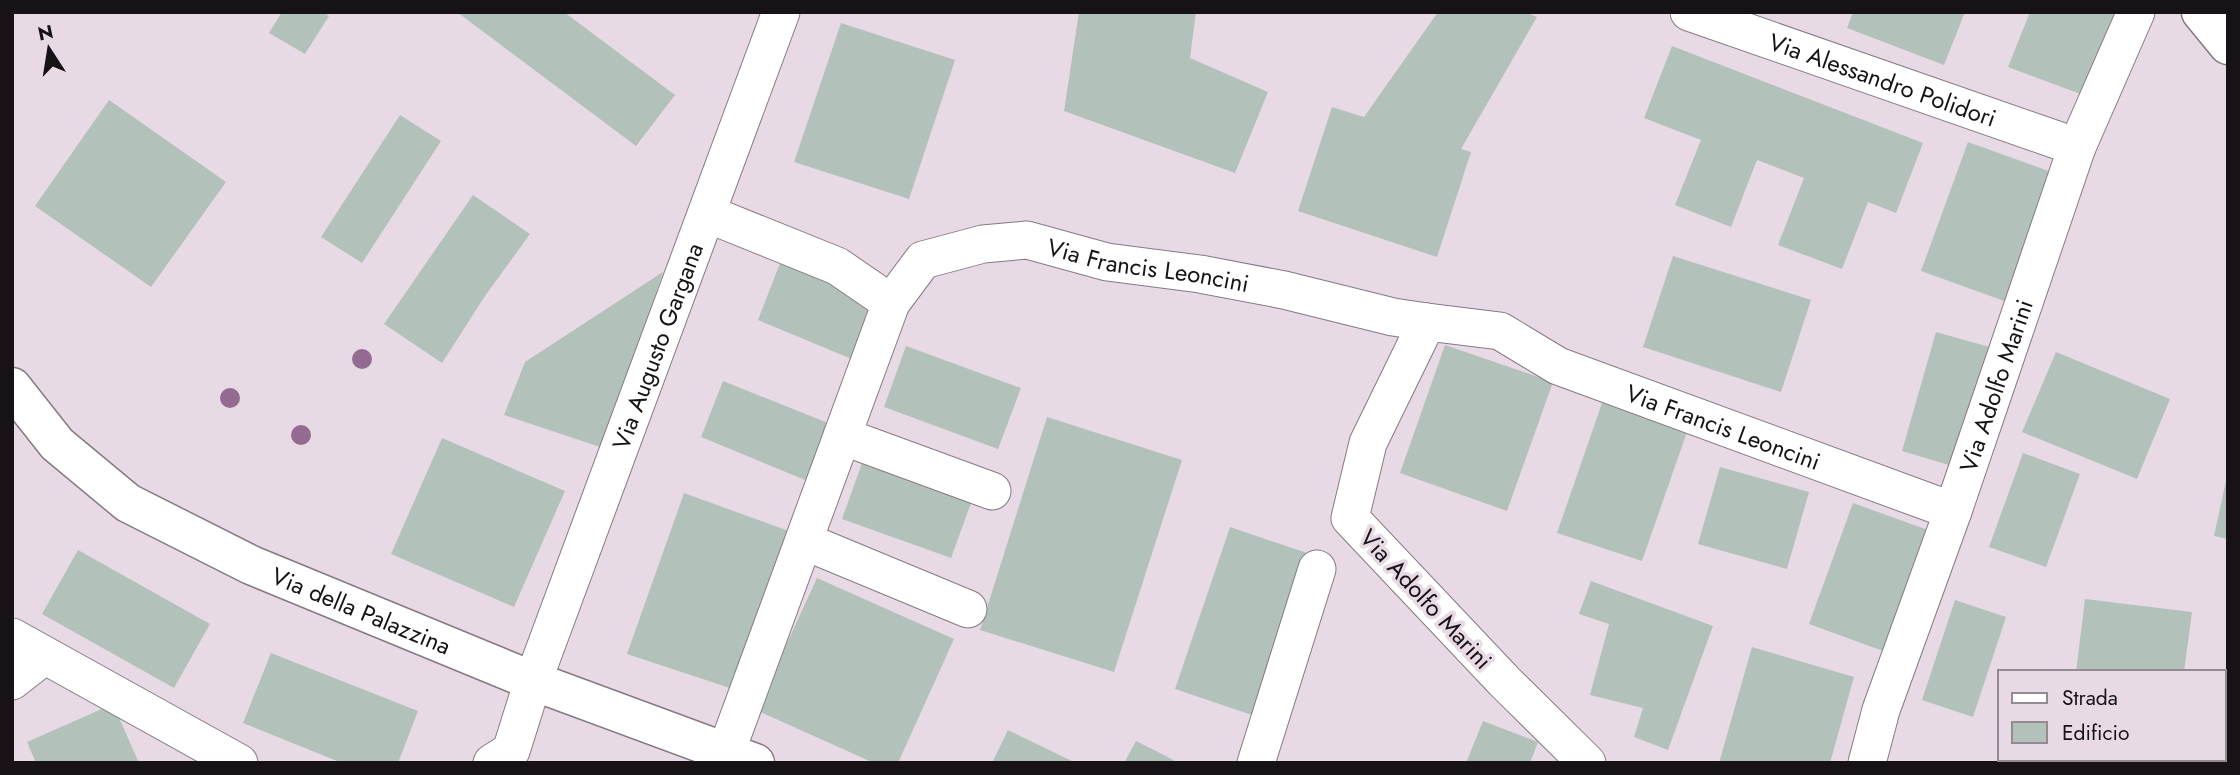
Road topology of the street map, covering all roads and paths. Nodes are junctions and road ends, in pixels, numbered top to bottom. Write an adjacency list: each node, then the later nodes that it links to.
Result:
1 (781, 12): 7 (street, Via Augusto Gargana)
2 (1689, 12): 6 (street, Via Alessandro Polidori)
3 (2136, 12): 6 (street, Via Adolfo Marini)
4 (2201, 12): 5 (main road)
5 (2228, 46)
6 (2077, 147): 13 (street, Via Adolfo Marini)
7 (708, 214): 8 (street); 20 (street, Via Augusto Gargana)
8 (891, 303): 9 (street, Via Francis Leoncini); 11 (street, Via Francis Leoncini)
9 (1427, 322): 13 (street, Via Francis Leoncini); 25 (street, Via Adolfo Marini)
10 (12, 387): 20 (main road, Via della Palazzina)
11 (842, 436): 12 (street); 14 (street, Via Francis Leoncini)
12 (992, 491)
13 (1953, 511): 26 (street, Via Adolfo Marini)
14 (804, 541): 16 (street); 21 (street, Via Francis Leoncini)
15 (1317, 569): 24 (street)
16 (968, 609)
17 (12, 637): 18 (street)
18 (44, 656): 19 (street); 22 (street)
19 (12, 681)
20 (533, 681): 21 (main road, Via della Palazzina); 23 (street, Via Augusto Gargana)
21 (740, 757)
22 (239, 763)
23 (492, 763)
24 (1256, 763)
25 (1587, 763)
26 (1867, 763)

